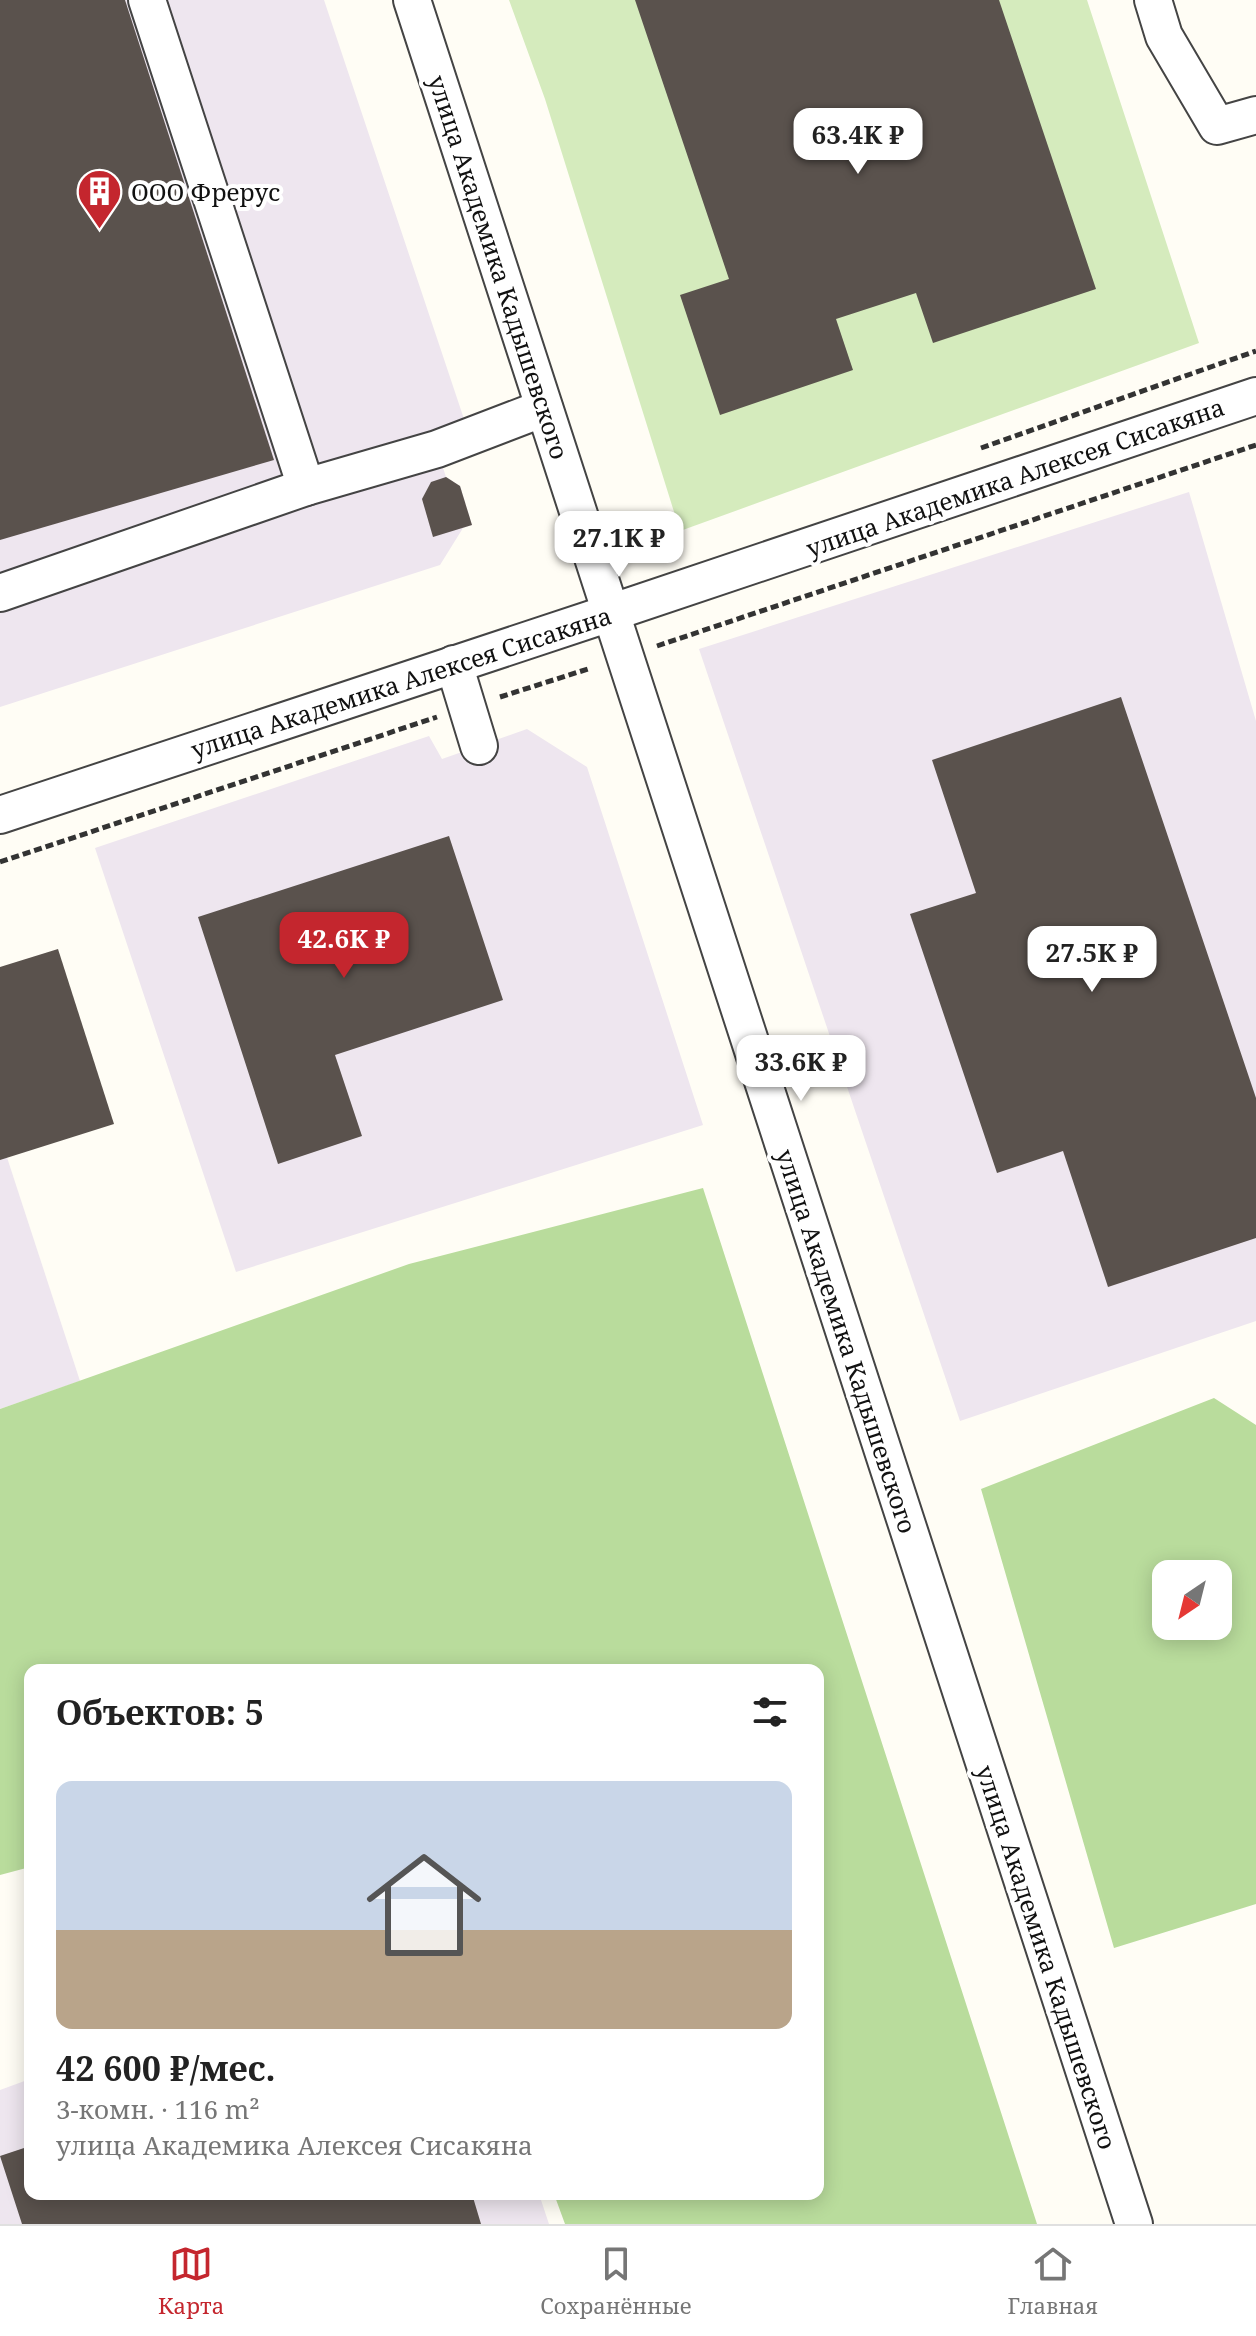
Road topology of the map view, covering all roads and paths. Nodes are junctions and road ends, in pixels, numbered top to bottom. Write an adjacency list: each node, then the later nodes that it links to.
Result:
1 (147, 0): 8 (street)
2 (412, 0): 6 (street, улица Академика Кадышевского)
3 (1153, 0): 4 (street)
4 (1256, 115)
5 (1256, 396): 10 (street, улица Академика Алексея Сисакяна)
6 (544, 408): 8 (street); 10 (street, улица Академика Кадышевского)
7 (1256, 445): 11 (path)
8 (306, 487): 9 (street)
9 (0, 593)
10 (610, 613): 12 (street, улица Академика Алексея Сисакяна); 18 (street, улица Академика Кадышевского)
11 (655, 647)
12 (454, 664): 14 (street); 16 (street, улица Академика Алексея Сисакяна)
13 (591, 667): 14 (path)
14 (466, 708): 15 (street); 17 (path)
15 (479, 746)
16 (0, 815)
17 (0, 862)
18 (1134, 2224)

